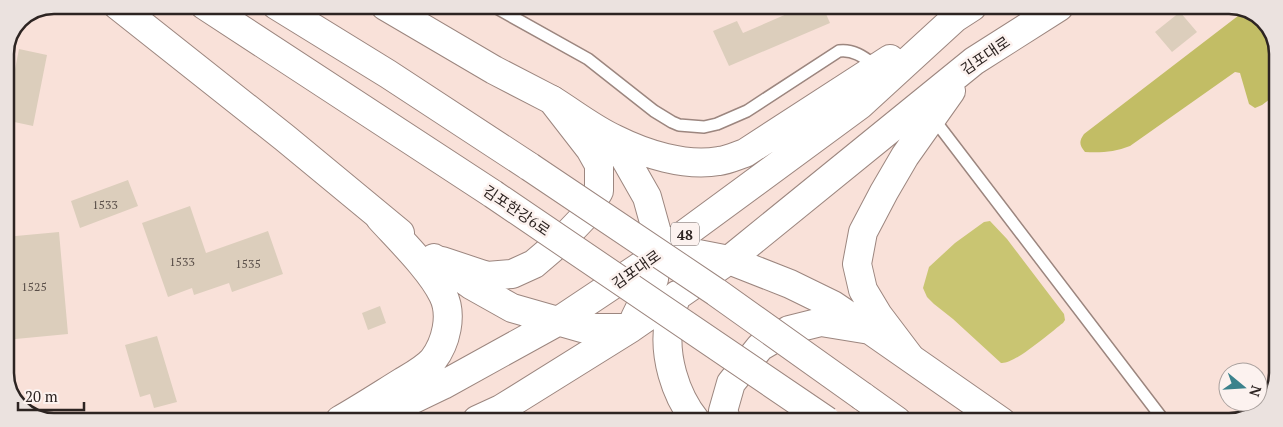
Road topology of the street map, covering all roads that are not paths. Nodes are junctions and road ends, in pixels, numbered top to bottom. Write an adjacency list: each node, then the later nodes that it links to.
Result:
1 (128, 14): 15 (main road)
2 (218, 14): 30 (main road, 김포한강6로, bridge)
3 (289, 14): 31 (main road, bridge)
4 (399, 14): 11 (main road)
5 (507, 14): 10 (lane)
6 (960, 14): 10 (main road)
7 (961, 14): 14 (main road, 김포대로 / 48)
8 (1048, 14): 9 (main road, 김포대로)
9 (974, 60): 12 (main road); 19 (main road, 김포대로)
10 (878, 68): 13 (main road)
11 (552, 100): 13 (main road); 18 (main road)
12 (932, 117): 24 (main road); 33 (lane)
13 (614, 139): 17 (main road)
14 (708, 217): 16 (main road); 17 (main road, 김포대로 / 48)
15 (380, 218): 18 (main road); 25 (main road)
16 (692, 253): 17 (main road); 19 (main road); 20 (main road)
17 (657, 254): 21 (main road, 김포대로 / 48); 22 (main road)
18 (434, 258): 21 (main road)
19 (729, 260): 20 (main road, 김포대로); 23 (main road)
20 (676, 297): 22 (main road, 김포대로); 28 (main road)
21 (557, 322): 22 (main road); 26 (main road, 김포대로 / 48)
22 (631, 328): 27 (main road, 김포대로)
23 (870, 330): 24 (main road); 29 (main road)
24 (909, 356): 32 (main road)
25 (351, 413)
26 (385, 413)
27 (492, 413)
28 (691, 413)
29 (723, 413)
30 (815, 413)
31 (885, 413)
32 (989, 413)
33 (1159, 413)

